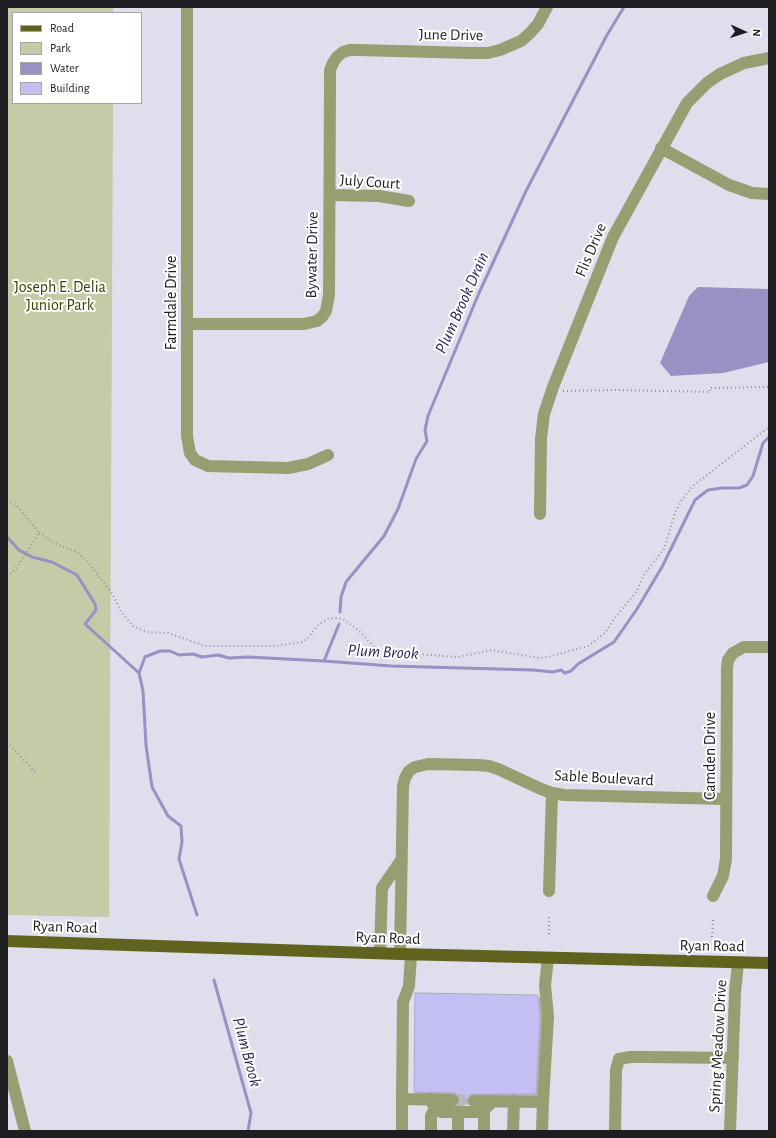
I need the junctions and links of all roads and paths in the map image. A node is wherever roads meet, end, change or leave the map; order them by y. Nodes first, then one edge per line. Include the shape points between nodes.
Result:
1 (187, 7) edge
2 (547, 7) edge
3 (337, 57) joint
4 (769, 58) edge
5 (661, 148) junction
6 (769, 194) edge
7 (330, 195) junction
8 (409, 201) dead end
9 (187, 324) junction
10 (553, 387) junction
11 (769, 387) edge
12 (769, 428) edge
13 (328, 455) dead end
14 (7, 500) edge
15 (540, 514) dead end
16 (39, 533) junction
17 (7, 576) edge
18 (769, 647) edge
19 (7, 742) edge
20 (36, 773) dead end
21 (552, 794) junction
22 (726, 799) junction
23 (401, 860) junction
24 (549, 891) dead end
25 (713, 896) dead end
26 (549, 916) dead end
27 (713, 920) dead end
28 (549, 934) dead end
29 (712, 937) dead end
30 (7, 941) edge
31 (380, 953) junction
32 (405, 954) junction
33 (548, 958) junction
34 (738, 963) junction
35 (769, 963) edge
36 (733, 1058) junction
37 (7, 1061) edge
38 (402, 1099) junction
39 (453, 1100) tunnel mouth
40 (474, 1101) tunnel mouth
41 (492, 1101) junction
42 (514, 1101) junction
43 (543, 1102) junction
44 (432, 1104) junction
45 (484, 1110) junction
46 (458, 1112) junction
47 (25, 1131) edge
48 (402, 1131) edge
49 (431, 1131) edge
50 (458, 1131) edge
51 (484, 1131) edge
52 (513, 1131) edge
53 (542, 1131) edge
54 (615, 1131) edge
55 (730, 1131) edge

1 - 9 street, Farmdale Drive
2 - 3 street, June Drive via 530,33 521,41 500,50 472,53 350,50
3 - 7 street, Bywater Drive via 330,70
4 - 5 street, Flis Drive via 731,68 708,83 687,103
5 - 6 street via 729,185 752,193
5 - 10 street, Flis Drive via 609,244
7 - 8 street, July Court via 379,196
7 - 9 street, Bywater Drive via 329,299 322,317 311,324
9 - 13 street, Farmdale Drive via 187,436 190,453 196,460 202,464 216,466 288,468 308,464
10 - 11 path via 564,391 710,392 710,388
10 - 15 street, Flis Drive via 542,426
12 - 16 path via 693,486 681,500 664,549 643,576 637,591 605,633 588,646 548,657 539,658 492,650 458,657 378,651 358,630 343,619 334,618 319,624 302,642 274,646 205,646 168,633 147,632 133,626 125,617 113,595 87,561 77,552 58,545
14 - 16 path via 25,514
16 - 17 path via 22,560
18 - 22 street, Camden Drive via 744,647 733,653 728,660
19 - 20 path
21 - 22 street, Sable Boulevard
21 - 23 street, Sable Boulevard via 489,766 428,764 414,767 407,775 403,786
21 - 24 street
22 - 25 street, Camden Drive via 725,867
23 - 31 street via 382,888
23 - 32 street, Sable Boulevard
26 - 28 path
27 - 29 path
30 - 31 main road, Ryan Road
31 - 32 main road, Ryan Road
32 - 33 main road, Ryan Road
32 - 38 street, Sable Boulevard via 409,986 403,1002
33 - 34 main road, Ryan Road
33 - 43 street via 545,985 548,1017
34 - 35 main road, Ryan Road
34 - 36 street, Spring Meadow Drive
36 - 54 street via 619,1059 616,1070
36 - 55 street, Spring Meadow Drive
37 - 47 street
38 - 44 street
38 - 48 street, Sable Boulevard
39 - 44 street
40 - 41 street
41 - 42 street
41 - 45 street
42 - 43 street
42 - 52 street
43 - 53 street
44 - 46 street via 442,1112
44 - 49 street
45 - 46 street
45 - 51 street
46 - 50 street

